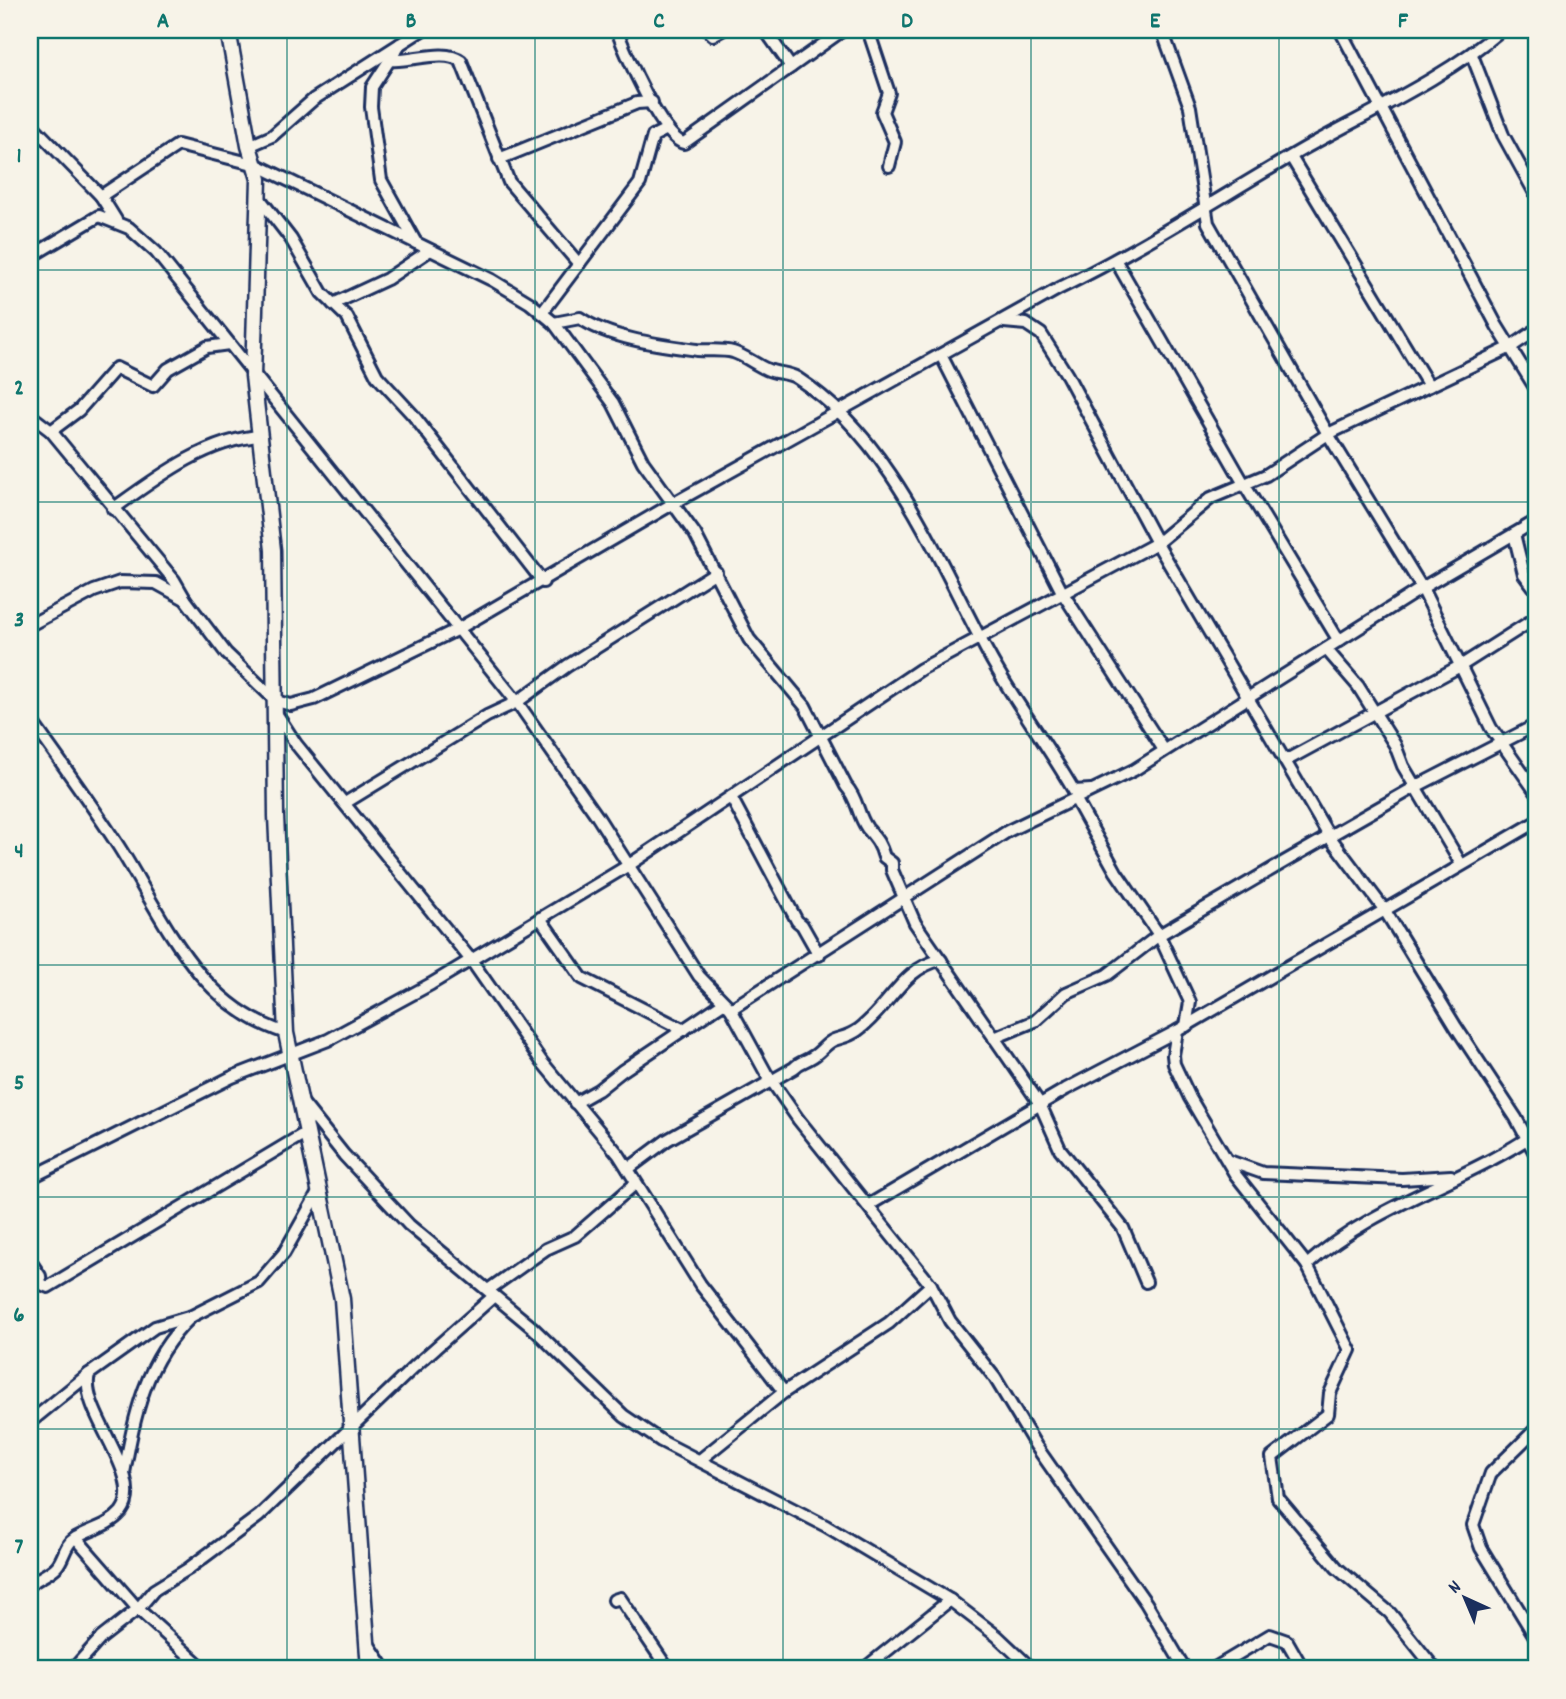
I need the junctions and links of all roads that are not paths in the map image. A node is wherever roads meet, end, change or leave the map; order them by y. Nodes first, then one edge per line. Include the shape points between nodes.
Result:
1 (228, 30) edge
2 (422, 30) edge
3 (617, 30) edge
4 (708, 30) edge
5 (722, 30) edge
6 (765, 30) edge
7 (843, 30) edge
8 (869, 30) edge
9 (1162, 30) edge
10 (1340, 30) edge
11 (1501, 30) edge
12 (825, 35) edge
13 (400, 44) junction
14 (1472, 55) junction
15 (391, 60) junction
16 (791, 67) junction
17 (652, 102) junction
18 (1380, 105) junction
19 (30, 123) edge
20 (667, 129) junction
21 (249, 146) junction
22 (1291, 157) junction
23 (499, 159) junction
24 (257, 165) junction
25 (890, 166) dead end
26 (1536, 195) edge
27 (101, 196) junction
28 (260, 199) junction
29 (1206, 207) junction
30 (117, 221) junction
31 (417, 243) junction
32 (430, 250) junction
33 (30, 257) edge
34 (1116, 261) junction
35 (579, 264) junction
36 (333, 304) junction
37 (542, 313) junction
38 (1004, 322) junction
39 (554, 323) junction
40 (1536, 330) edge
41 (229, 344) junction
42 (1511, 347) junction
43 (941, 355) junction
44 (253, 376) junction
45 (1429, 386) junction
46 (1536, 390) edge
47 (839, 412) junction
48 (30, 415) edge
49 (51, 431) junction
50 (1328, 434) junction
51 (261, 436) junction
52 (1244, 484) junction
53 (674, 503) junction
54 (113, 509) junction
55 (1536, 522) edge
56 (1514, 534) junction
57 (1157, 543) junction
58 (716, 572) junction
59 (543, 582) junction
60 (1422, 588) junction
61 (1536, 590) edge
62 (1062, 592) junction
63 (185, 599) junction
64 (1536, 618) edge
65 (30, 625) edge
66 (458, 629) junction
67 (979, 637) junction
68 (1339, 641) junction
69 (1326, 649) junction
70 (1462, 665) junction
71 (1247, 698) junction
72 (517, 702) junction
73 (276, 707) junction
74 (1373, 712) junction
75 (30, 719) edge
76 (1536, 725) edge
77 (822, 736) junction
78 (1503, 743) junction
79 (1164, 750) junction
80 (1285, 761) junction
81 (1536, 771) edge
82 (1524, 777) junction
83 (1417, 786) junction
84 (1098, 789) junction
85 (1536, 792) edge
86 (731, 797) junction
87 (1076, 800) junction
88 (345, 803) junction
89 (1536, 822) edge
90 (1329, 836) junction
91 (1461, 864) junction
92 (629, 865) junction
93 (905, 897) junction
94 (1384, 909) junction
95 (540, 918) junction
96 (1159, 934) junction
97 (819, 955) junction
98 (471, 960) junction
99 (942, 960) junction
100 (727, 1006) junction
101 (1182, 1029) junction
102 (684, 1030) junction
103 (286, 1033) junction
104 (994, 1038) junction
105 (290, 1055) junction
106 (771, 1080) junction
107 (300, 1099) junction
108 (575, 1102) junction
109 (1041, 1104) junction
110 (306, 1132) junction
111 (1531, 1136) edge
112 (1536, 1156) edge
113 (1226, 1159) junction
114 (628, 1169) junction
115 (1457, 1176) junction
116 (30, 1178) edge
117 (635, 1184) junction
118 (319, 1191) junction
119 (869, 1205) junction
120 (30, 1262) edge
121 (1307, 1265) junction
122 (1146, 1282) dead end
123 (931, 1285) junction
124 (491, 1293) junction
125 (192, 1316) junction
126 (89, 1374) junction
127 (784, 1392) junction
128 (30, 1422) edge
129 (1536, 1429) edge
130 (352, 1430) junction
131 (700, 1460) junction
132 (124, 1475) junction
133 (76, 1538) junction
134 (30, 1584) edge
135 (614, 1600) dead end
136 (950, 1600) junction
137 (138, 1609) junction
138 (1536, 1638) edge
139 (367, 1642) junction
140 (201, 1667) edge
141 (868, 1668) edge
142 (73, 1669) edge
143 (185, 1669) edge
144 (369, 1669) edge
145 (385, 1669) edge
146 (668, 1669) edge
147 (1032, 1669) edge
148 (1185, 1669) edge
149 (1213, 1669) edge
150 (1303, 1669) edge
151 (1435, 1669) edge

1 - 21 street
2 - 13 street
3 - 17 street
4 - 5 street via 713,34
6 - 16 street
7 - 12 street
8 - 25 street via 889,93 882,112 895,142
9 - 29 street via 1190,107
10 - 18 street
11 - 14 street
12 - 16 street
13 - 15 street
13 - 21 street via 314,99 272,136
14 - 18 street
14 - 26 street via 1503,135
15 - 23 street via 449,55 458,59
15 - 31 street via 372,92 379,173 394,208
16 - 20 street via 688,142 678,142
17 - 20 street
17 - 23 street via 637,103
18 - 22 street
18 - 42 street
19 - 27 street
20 - 35 street via 653,136 640,183
21 - 24 street
22 - 29 street
22 - 45 street
23 - 35 street via 509,182
24 - 27 street via 178,145
24 - 28 street
24 - 31 street
27 - 30 street
28 - 36 street
28 - 44 street
29 - 34 street
29 - 50 street via 1215,237
30 - 33 street via 99,216
30 - 41 street via 156,252
31 - 32 street
32 - 36 street via 387,279
32 - 37 street via 513,292
34 - 38 street
34 - 52 street
35 - 37 street
36 - 59 street via 347,317 377,376 414,415
37 - 39 street
38 - 43 street
38 - 57 street via 1026,324 1041,334 1110,448
39 - 47 street via 580,318 653,342 734,352 796,378
39 - 53 street via 613,403 643,462
40 - 42 street
41 - 44 street
41 - 49 street via 206,347 168,369 153,386 116,368 79,410
42 - 45 street
42 - 46 street
43 - 47 street
43 - 62 street
44 - 51 street
44 - 66 street
45 - 50 street
47 - 53 street
47 - 67 street via 879,456 959,592
48 - 49 street
49 - 54 street
50 - 52 street via 1290,461
50 - 60 street
51 - 54 street via 221,443
51 - 73 street via 273,550
52 - 57 street via 1211,498
52 - 68 street
53 - 58 street
53 - 59 street
54 - 63 street
55 - 56 street
56 - 60 street
56 - 61 street via 1524,574
57 - 62 street
57 - 71 street
58 - 72 street
58 - 77 street via 749,639 805,706
59 - 66 street
60 - 68 street
60 - 70 street
62 - 67 street
62 - 79 street
63 - 65 street via 156,583 120,582 94,590
63 - 73 street
64 - 70 street
66 - 72 street
66 - 73 street via 314,699
67 - 77 street via 921,669
67 - 84 street via 1074,791
68 - 69 street
69 - 71 street
69 - 74 street via 1358,686
70 - 74 street
70 - 78 street via 1491,728
71 - 79 street
71 - 80 street
72 - 88 street
72 - 92 street
73 - 88 street via 296,744
73 - 103 street
74 - 80 street
74 - 83 street
75 - 103 street via 105,824 171,936 200,972 234,1010
76 - 78 street
77 - 86 street
77 - 93 street via 867,827 892,863
78 - 82 street
78 - 83 street
79 - 84 street
80 - 90 street
81 - 82 street
82 - 85 street
83 - 90 street
83 - 91 street
84 - 87 street
86 - 92 street
86 - 97 street
87 - 93 street via 1008,831
87 - 96 street via 1103,852
88 - 98 street
89 - 91 street
90 - 94 street
90 - 96 street
91 - 94 street
92 - 95 street
92 - 100 street via 699,976
93 - 97 street
93 - 99 street via 915,923
94 - 101 street
94 - 111 street via 1456,1027
95 - 98 street
95 - 102 street via 582,978
96 - 101 street via 1190,1002
96 - 104 street via 1107,975 1066,993 1035,1021
97 - 100 street
98 - 105 street via 328,1040
98 - 108 street
99 - 104 street
99 - 106 street via 907,978 858,1030
100 - 102 street
100 - 106 street
101 - 109 street
101 - 113 street via 1172,1055 1176,1071
102 - 108 street
103 - 105 street
104 - 109 street
105 - 107 street
105 - 116 street via 232,1077
106 - 114 street via 655,1147
106 - 119 street
107 - 110 street
107 - 124 street via 409,1225
108 - 114 street
109 - 119 street
109 - 122 street via 1060,1149 1123,1228
110 - 118 street
110 - 120 street via 48,1287 41,1284
111 - 112 street
111 - 115 street
113 - 115 street via 1255,1173 1402,1179
113 - 121 street
114 - 117 street
115 - 121 street via 1355,1228
117 - 124 street via 575,1236 546,1250
117 - 127 street via 700,1284
118 - 125 street via 284,1253 259,1282
118 - 130 street via 342,1299
119 - 123 street
121 - 151 street via 1350,1353 1329,1393 1328,1415 1272,1457 1276,1494 1337,1568 1390,1613
123 - 127 street via 889,1323
123 - 148 street via 950,1321 995,1378
124 - 130 street
124 - 131 street via 624,1416
125 - 126 street via 155,1327
125 - 132 street via 169,1339 149,1376 133,1425
126 - 128 street
126 - 132 street via 90,1396
127 - 131 street
129 - 138 street via 1491,1473 1473,1525 1481,1548
130 - 137 street via 259,1516 154,1590
130 - 139 street
131 - 136 street via 826,1526
132 - 133 street via 126,1496 120,1512 105,1525
133 - 134 street via 57,1566
133 - 137 street
135 - 146 street via 620,1598
136 - 141 street
136 - 147 street
137 - 140 street
137 - 142 street
139 - 144 street
139 - 145 street
140 - 143 street
149 - 150 street via 1275,1636 1293,1647

